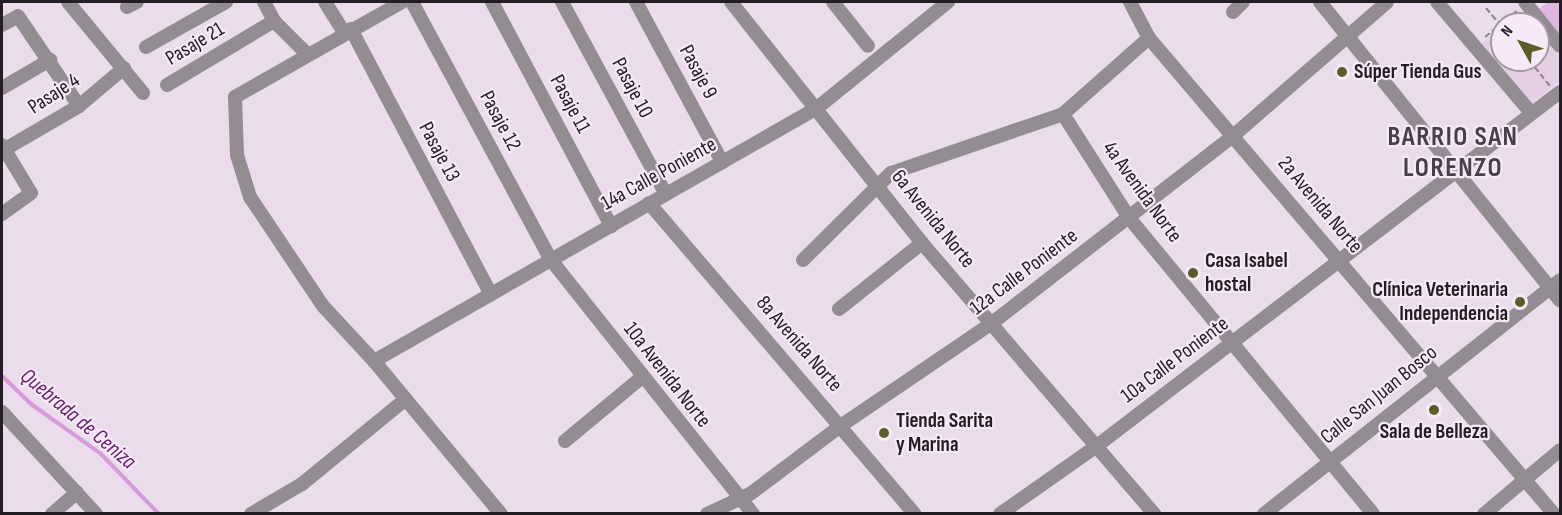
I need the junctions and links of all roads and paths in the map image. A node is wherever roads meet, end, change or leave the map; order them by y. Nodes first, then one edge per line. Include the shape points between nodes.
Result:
1 (68, 2) edge
2 (226, 2) edge
3 (264, 2) edge
4 (325, 2) edge
5 (412, 2) edge
6 (492, 2) edge
7 (562, 2) edge
8 (636, 2) edge
9 (731, 2) edge
10 (833, 2) edge
11 (948, 2) edge
12 (1130, 2) edge
13 (1320, 2) edge
14 (1387, 2) edge
15 (1437, 2) edge
16 (393, 4) edge
17 (1522, 5) edge
18 (1486, 8) dead end
19 (1490, 13) edge
20 (274, 21) junction
21 (2, 25) edge
22 (347, 31) junction
23 (1490, 34) edge
24 (1349, 37) junction
25 (1149, 38) junction
26 (1480, 41) dead end
27 (868, 45) dead end
28 (1560, 46) edge
29 (146, 47) dead end
30 (306, 54) junction
31 (50, 60) junction
32 (124, 68) junction
33 (1539, 72) edge
34 (167, 85) dead end
35 (2, 88) edge
36 (142, 93) dead end
37 (1558, 94) edge
38 (79, 106) junction
39 (817, 108) junction
40 (1531, 113) junction
41 (1063, 114) junction
42 (1233, 136) junction
43 (2, 148) edge
44 (722, 162) junction
45 (1458, 170) junction
46 (878, 183) junction
47 (666, 194) junction
48 (649, 203) junction
49 (2, 214) edge
50 (1130, 219) junction
51 (611, 225) junction
52 (922, 243) junction
53 (1338, 258) junction
54 (551, 260) junction
55 (803, 260) dead end
56 (1555, 284) edge
57 (490, 294) junction
58 (1560, 302) edge
59 (839, 309) dead end
60 (992, 323) junction
61 (1233, 343) junction
62 (374, 361) junction
63 (642, 377) junction
64 (1435, 377) junction
65 (406, 399) junction
66 (2, 412) edge
67 (842, 425) junction
68 (565, 441) dead end
69 (1098, 445) junction
70 (1560, 450) edge
71 (1331, 461) junction
72 (1525, 480) junction
73 (77, 492) junction
74 (741, 498) junction
75 (52, 513) edge
76 (96, 513) edge
77 (251, 513) edge
78 (501, 513) edge
79 (707, 513) edge
80 (753, 513) edge
81 (915, 513) edge
82 (1000, 513) edge
83 (1154, 513) edge
84 (1264, 513) edge
85 (1374, 513) edge
86 (1484, 513) edge
87 (1554, 513) edge

1 - 32 street
2 - 29 street
3 - 20 street
4 - 22 street
5 - 54 street, Pasaje 12
6 - 51 street, Pasaje 11
7 - 47 street, Pasaje 10
8 - 44 street, Pasaje 9
9 - 39 street, 6a Avenida Norte
10 - 27 street
11 - 39 street, 14a Calle Poniente
12 - 25 street, 2a Avenida Norte
13 - 24 street
14 - 24 street, 12a Calle Poniente
15 - 40 street
16 - 22 street
17 - 28 street
18 - 19 path
20 - 30 street
20 - 34 street, Pasaje 21
21 - 31 street via 18,16
22 - 30 street
22 - 57 street, Pasaje 13
23 - 26 path
24 - 42 street, 12a Calle Poniente
24 - 45 street
25 - 41 street
25 - 42 street, 2a Avenida Norte
30 - 62 street via 235,97 237,155 250,197 323,306
31 - 35 street
31 - 38 street
32 - 36 street
32 - 38 street, Pasaje 4
33 - 37 path
37 - 40 street, 10a Calle Poniente
38 - 43 street, Pasaje 4
39 - 44 street, 14a Calle Poniente
39 - 46 street, 6a Avenida Norte
40 - 45 street, 10a Calle Poniente
41 - 46 street via 901,168
41 - 50 street, 4a Avenida Norte
42 - 50 street, 12a Calle Poniente
42 - 53 street, 2a Avenida Norte
43 - 49 street via 31,193
44 - 47 street, 14a Calle Poniente
45 - 53 street, 10a Calle Poniente
45 - 56 street
46 - 52 street, 6a Avenida Norte
46 - 55 street
47 - 48 street, 14a Calle Poniente
48 - 51 street, 14a Calle Poniente
48 - 67 street, 8a Avenida Norte
50 - 60 street, 12a Calle Poniente
50 - 61 street, 4a Avenida Norte
51 - 54 street, 14a Calle Poniente
52 - 59 street
52 - 60 street, 6a Avenida Norte
53 - 61 street, 10a Calle Poniente
53 - 64 street, 2a Avenida Norte
54 - 57 street, 14a Calle Poniente
54 - 63 street, 10a Avenida Norte
56 - 58 street
56 - 64 street, Calle San Juan Bosco
57 - 62 street, 14a Calle Poniente
60 - 67 street, 12a Calle Poniente
60 - 69 street, 6a Avenida Norte
61 - 69 street, 10a Calle Poniente
61 - 71 street, 4a Avenida Norte
62 - 65 street
63 - 68 street
63 - 74 street, 10a Avenida Norte
64 - 71 street, Calle San Juan Bosco
64 - 72 street, 2a Avenida Norte
65 - 77 street via 302,484
65 - 78 street
66 - 73 street
67 - 74 street, 12a Calle Poniente
67 - 81 street, 8a Avenida Norte
69 - 82 street, 10a Calle Poniente
69 - 83 street, 6a Avenida Norte
70 - 72 street
71 - 84 street, Calle San Juan Bosco
71 - 85 street, 4a Avenida Norte
72 - 86 street
72 - 87 street, 2a Avenida Norte
73 - 75 street
73 - 76 street
74 - 79 street, 12a Calle Poniente
74 - 80 street, 10a Avenida Norte

